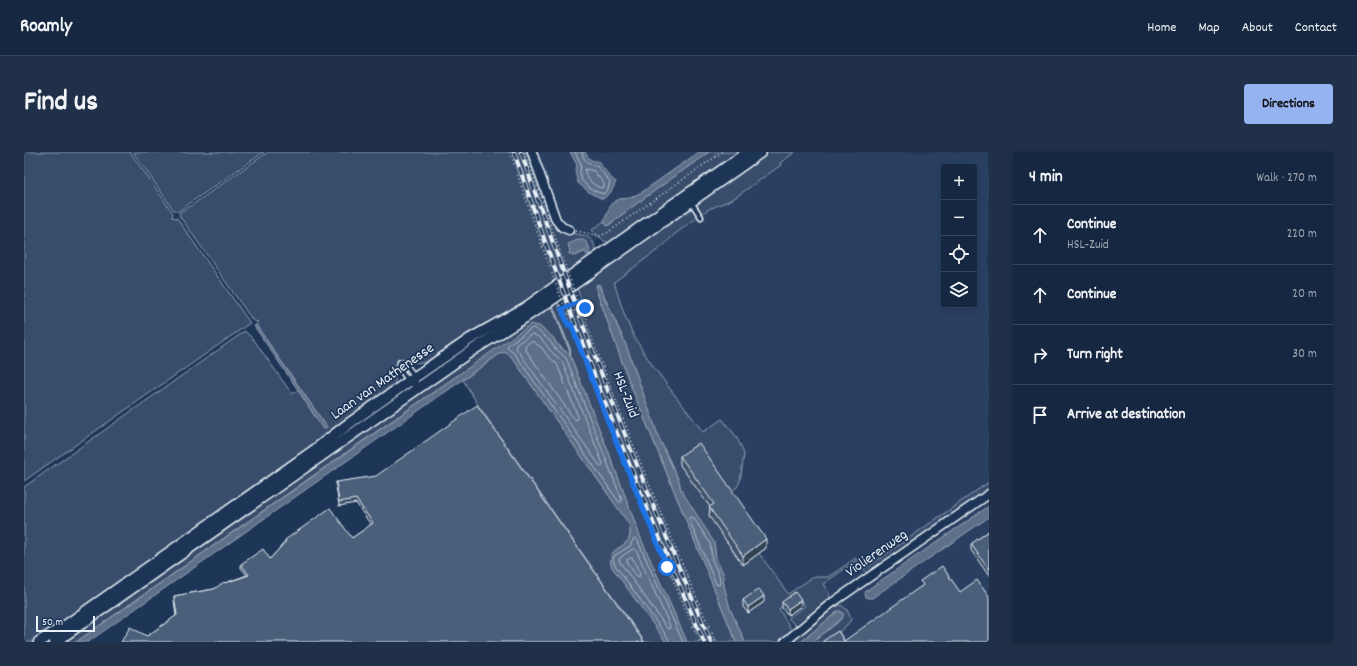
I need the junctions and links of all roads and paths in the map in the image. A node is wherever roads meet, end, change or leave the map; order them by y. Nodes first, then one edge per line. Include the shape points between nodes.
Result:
1 (510, 152) edge
2 (525, 152) edge
3 (532, 152) edge
4 (722, 152) edge
5 (748, 152) edge
6 (761, 152) edge
7 (688, 198) junction
8 (701, 217) dead end
9 (569, 230) joint
10 (585, 319) junction
11 (571, 324) junction
12 (412, 379) junction
13 (418, 388) junction
14 (989, 494) edge
15 (39, 642) edge
16 (55, 642) edge
17 (700, 642) edge
18 (716, 642) edge
19 (785, 642) edge

1 - 11 path, HSL-Zuid, bridge
2 - 10 path, HSL-Zuid, bridge
3 - 9 street via 556,220
4 - 9 path via 607,233 600,236
5 - 7 street, Laan van Mathenesse
6 - 7 street, Laan van Mathenesse
7 - 8 lane
7 - 12 street, Laan van Mathenesse via 525,308 470,339
7 - 13 street, Laan van Mathenesse via 535,310
10 - 11 path via 588,318 582,301 562,309 568,325
10 - 18 path, HSL-Zuid, bridge via 648,483
11 - 17 path, HSL-Zuid, bridge via 633,484
12 - 13 lane
12 - 13 lane
12 - 15 street, Laan van Mathenesse via 310,454
13 - 16 street, Laan van Mathenesse
14 - 19 street, Violierenweg via 829,606

